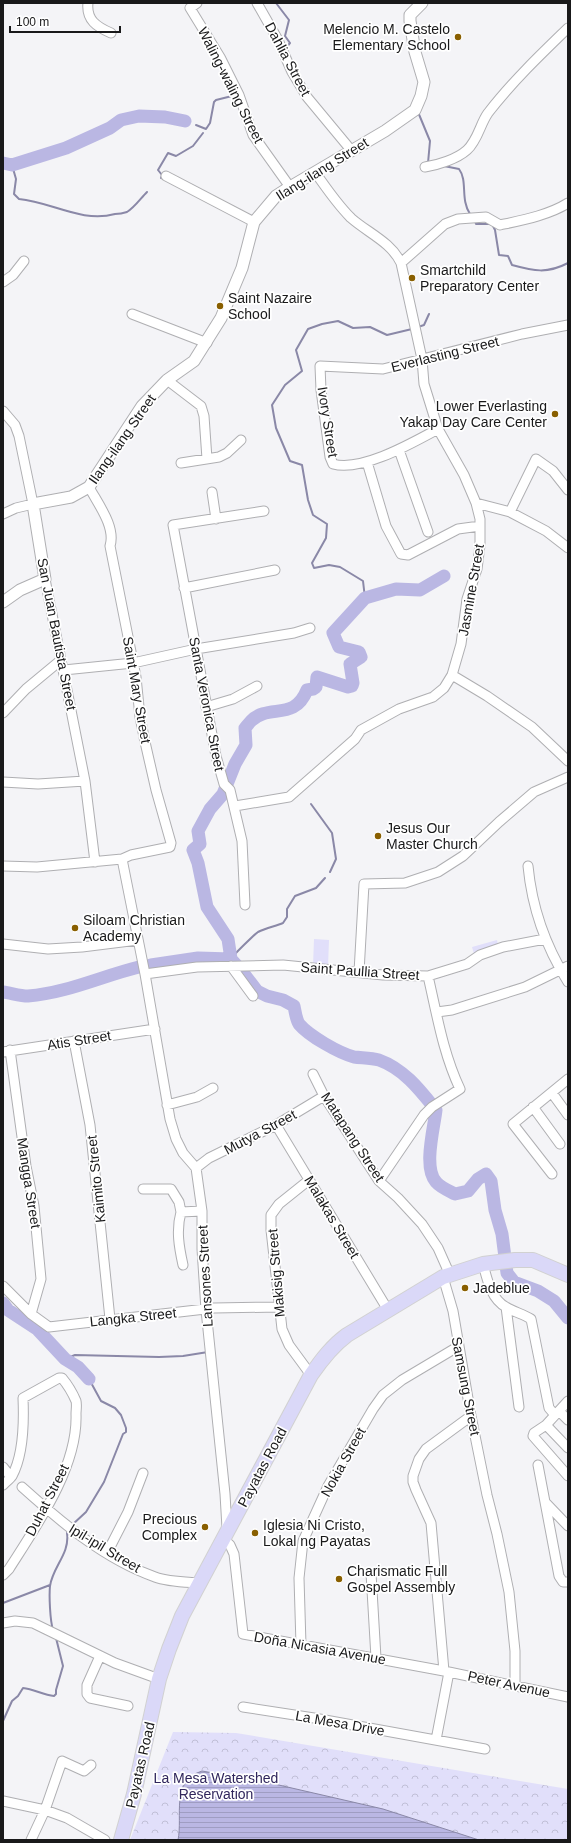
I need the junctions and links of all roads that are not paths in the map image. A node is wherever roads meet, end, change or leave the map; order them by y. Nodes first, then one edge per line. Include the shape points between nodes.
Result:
1 (88, 3) edge
2 (197, 3) edge
3 (257, 3) edge
4 (422, 3) edge
5 (568, 28) edge
6 (111, 33) dead end
7 (351, 150) junction
8 (428, 167) dead end
9 (314, 172) junction
10 (166, 176) dead end
11 (290, 187) junction
12 (568, 203) edge
13 (254, 222) junction
14 (24, 260) dead end
15 (401, 263) junction
16 (3, 282) edge
17 (132, 314) dead end
18 (568, 325) edge
19 (206, 343) junction
20 (422, 359) junction
21 (320, 366) joint
22 (167, 380) junction
23 (3, 411) edge
24 (438, 429) junction
25 (241, 440) dead end
26 (400, 450) junction
27 (207, 459) junction
28 (367, 462) junction
29 (180, 464) dead end
30 (90, 487) junction
31 (568, 490) edge
32 (212, 492) dead end
33 (476, 503) junction
34 (33, 504) junction
35 (264, 511) dead end
36 (510, 512) junction
37 (3, 514) edge
38 (216, 519) junction
39 (480, 526) junction
40 (428, 532) dead end
41 (568, 548) edge
42 (275, 570) dead end
43 (45, 579) junction
44 (184, 588) junction
45 (3, 602) edge
46 (310, 628) dead end
47 (196, 649) junction
48 (61, 660) junction
49 (133, 664) junction
50 (64, 670) junction
51 (452, 675) junction
52 (257, 686) dead end
53 (206, 707) junction
54 (3, 713) edge
55 (568, 761) edge
56 (568, 777) edge
57 (85, 781) junction
58 (3, 782) edge
59 (235, 806) junction
60 (122, 860) junction
61 (95, 862) junction
62 (3, 866) edge
63 (528, 866) dead end
64 (245, 905) dead end
65 (545, 939) junction
66 (138, 940) junction
67 (3, 944) edge
68 (236, 966) junction
69 (564, 967) edge
70 (359, 972) junction
71 (145, 974) junction
72 (428, 976) junction
73 (568, 982) edge
74 (253, 996) dead end
75 (437, 1012) junction
76 (155, 1029) junction
77 (74, 1041) junction
78 (6, 1051) edge
79 (314, 1074) dead end
80 (568, 1079) edge
81 (214, 1088) dead end
82 (552, 1093) junction
83 (324, 1096) junction
84 (168, 1105) junction
85 (532, 1107) junction
86 (568, 1115) edge
87 (276, 1125) junction
88 (560, 1144) dead end
89 (196, 1168) junction
90 (552, 1174) dead end
91 (309, 1180) junction
92 (379, 1180) junction
93 (142, 1189) dead end
94 (202, 1211) junction
95 (181, 1212) junction
96 (489, 1263) junction
97 (183, 1265) dead end
98 (568, 1275) edge
99 (447, 1276) junction
100 (3, 1286) edge
101 (278, 1307) junction
102 (506, 1307) junction
103 (206, 1310) junction
104 (388, 1310) junction
105 (31, 1314) junction
106 (110, 1319) junction
107 (459, 1346) junction
108 (311, 1375) junction
109 (568, 1401) edge
110 (519, 1407) dead end
111 (557, 1413) junction
112 (471, 1416) junction
113 (568, 1420) edge
114 (546, 1425) junction
115 (568, 1448) edge
116 (538, 1465) dead end
117 (3, 1467) edge
118 (143, 1473) dead end
119 (568, 1476) edge
120 (11, 1477) junction
121 (3, 1485) edge
122 (22, 1487) dead end
123 (545, 1502) junction
124 (46, 1510) junction
125 (568, 1526) edge
126 (225, 1535) junction
127 (107, 1552) junction
128 (371, 1573) dead end
129 (3, 1575) edge
130 (568, 1582) edge
131 (200, 1583) junction
132 (3, 1623) edge
133 (301, 1645) junction
134 (100, 1656) junction
135 (376, 1658) junction
136 (447, 1671) junction
137 (159, 1679) junction
138 (515, 1686) junction
139 (568, 1697) edge
140 (128, 1706) dead end
141 (244, 1708) dead end
142 (436, 1740) junction
143 (485, 1749) dead end
144 (91, 1765) dead end
145 (3, 1801) edge
146 (45, 1810) junction
147 (31, 1840) edge
148 (105, 1840) edge
149 (121, 1840) edge

1 - 6 street via 88,15 93,22
2 - 11 street, Waling-waling Street via 190,8 220,57 239,95 254,135
3 - 7 street, Dahlia Street via 307,97
4 - 7 street, Ilang-ilang Street via 410,15 414,52 424,82 415,110 391,128
5 - 8 street via 498,100 485,116 476,139 468,149 456,157
7 - 9 street, Ilang-ilang Street
9 - 11 street, Ilang-ilang Street
9 - 15 street, Jasmine Street via 332,198 351,218 389,246
10 - 13 street
11 - 13 street, Ilang-ilang Street via 276,196
12 - 15 street via 533,217 500,225 486,217 458,219 445,224
13 - 19 street, Ilang-ilang Street via 242,268 221,318
14 - 16 street via 13,275
15 - 20 street, Jasmine Street
17 - 19 street
18 - 20 street, Everlasting Street
19 - 22 street, Ilang-ilang Street via 194,361
20 - 21 street, Everlasting Street via 383,369
20 - 24 street, Jasmine Street via 424,384
21 - 28 street, Ivory Street via 321,390 333,464
22 - 27 street via 201,406
22 - 30 street, Ilang-ilang Street via 142,406
23 - 34 street, San Juan Bautista Street via 15,425 20,436
24 - 26 street, Ivory Street
24 - 33 street, Jasmine Street via 464,475
25 - 27 street via 227,453
26 - 28 street, Ivory Street
26 - 40 street
27 - 29 street
28 - 39 street via 386,526 401,554 408,555 458,529
30 - 34 street, Ilang-ilang Street via 71,497
30 - 49 street, Saint Mary Street via 112,537 110,546
31 - 36 street via 553,471 536,459
32 - 38 street
33 - 36 street
33 - 39 street, Jasmine Street
34 - 37 street
34 - 43 street, San Juan Bautista Street
35 - 38 street
36 - 41 street via 546,531
38 - 44 street, Santa Veronica Street via 173,525
39 - 51 street, Jasmine Street via 477,569 467,599 461,644
42 - 44 street
43 - 45 street via 20,590
43 - 48 street, San Juan Bautista Street
44 - 47 street, Santa Veronica Street
46 - 47 street via 294,633
47 - 49 street
47 - 53 street, Santa Veronica Street
48 - 50 street, San Juan Bautista Street
48 - 54 street via 26,689
49 - 50 street
49 - 60 street, Saint Mary Street via 145,742 171,844 170,847 131,855
50 - 57 street, San Juan Bautista Street
51 - 55 street via 488,696 532,727
51 - 59 street, Jasmine Street via 443,690 361,730 355,739 289,797
52 - 53 street via 229,700
53 - 59 street, Santa Veronica Street via 227,787
56 - 70 street via 534,792 463,856 438,872 405,883 364,884
57 - 58 street via 38,784
57 - 61 street, San Juan Bautista Street
59 - 64 street, Santa Veronica Street via 242,841
60 - 61 street
60 - 66 street
61 - 62 street via 37,867
63 - 65 street via 530,887
65 - 69 street
65 - 72 street, Saint Paullia Street via 503,947 480,955 468,964
66 - 67 street via 48,949
66 - 71 street
68 - 70 street, Saint Paullia Street via 283,965
68 - 71 street, Saint Paullia Street via 197,967
68 - 74 street
69 - 73 street
69 - 75 street via 525,987 452,1010
70 - 72 street, Saint Paullia Street
71 - 76 street
72 - 75 street
75 - 92 street via 443,1046 460,1089 424,1115
76 - 77 street, Atis Street
76 - 84 street
77 - 78 street, Atis Street
77 - 106 street, Kaimito Street via 90,1125
78 - 105 street, Mangga Street via 34,1206 42,1279
79 - 83 street, Matapang Street
80 - 82 street
81 - 84 street via 197,1097
82 - 85 street
82 - 86 street
83 - 87 street, Mutya Street
83 - 92 street, Matapang Street
84 - 89 street via 176,1139 183,1153
85 - 88 street
85 - 90 street via 513,1124
87 - 89 street, Mutya Street via 209,1158
87 - 91 street, Malakas Street
89 - 94 street, Lansones Street
91 - 101 street, Makisig Street via 279,1204 271,1215
91 - 104 street, Malakas Street
92 - 99 street, Matapang Street via 422,1224 438,1248
93 - 95 street via 171,1189 179,1202
94 - 95 street
94 - 103 street, Lansones Street
95 - 97 street via 178,1223
96 - 98 main road, Payatas Road via 533,1260
96 - 99 main road, Payatas Road
96 - 102 street via 489,1284 497,1301
99 - 104 main road, Payatas Road
99 - 107 street, Samsung Street
100 - 105 street, Langka Street
101 - 103 street, Langka Street
101 - 108 street, Makisig Street via 282,1329 289,1345
102 - 110 street
102 - 111 street via 532,1319 549,1408
103 - 106 street, Langka Street
103 - 126 street, Lansones Street via 225,1494
104 - 108 main road, Payatas Road via 333,1346
105 - 106 street, Langka Street via 49,1327
107 - 112 street, Samsung Street
107 - 133 street, Nokia Street via 402,1380 383,1395 328,1486 303,1542 299,1578
108 - 126 main road, Payatas Road
109 - 111 street
111 - 113 street
111 - 114 street
112 - 136 street via 426,1449 413,1476 416,1490 431,1523
112 - 138 street, Samsung Street via 487,1495 498,1534 512,1615
114 - 115 street
114 - 119 street via 534,1433 534,1439
116 - 123 street
117 - 120 street
118 - 127 street via 128,1512
120 - 121 street
120 - 124 street, Duhat Street via 21,1445 24,1398 59,1378 64,1380 76,1402 77,1424 64,1472
122 - 124 street, Ipil-ipil Street
123 - 125 street
123 - 130 street via 559,1578 563,1582
124 - 127 street, Ipil-ipil Street via 86,1540
124 - 129 street, Duhat Street
126 - 131 main road, Payatas Road
126 - 133 street, Doña Nicasia Avenue via 234,1554 241,1634
127 - 131 street, Ipil-ipil Street via 131,1567 156,1578
128 - 135 street
131 - 137 main road, Payatas Road via 182,1616
132 - 134 street via 33,1623
133 - 135 street, Doña Nicasia Avenue
134 - 137 street
134 - 140 street via 87,1685 87,1694 90,1698
135 - 136 street, Doña Nicasia Avenue
136 - 138 street, Peter Avenue
136 - 142 street
137 - 149 main road, Payatas Road via 134,1794
138 - 139 street, Peter Avenue
141 - 142 street, La Mesa Drive
142 - 143 street, La Mesa Drive
144 - 146 street via 84,1771 62,1761
145 - 146 street
146 - 147 street
146 - 148 street via 67,1818

